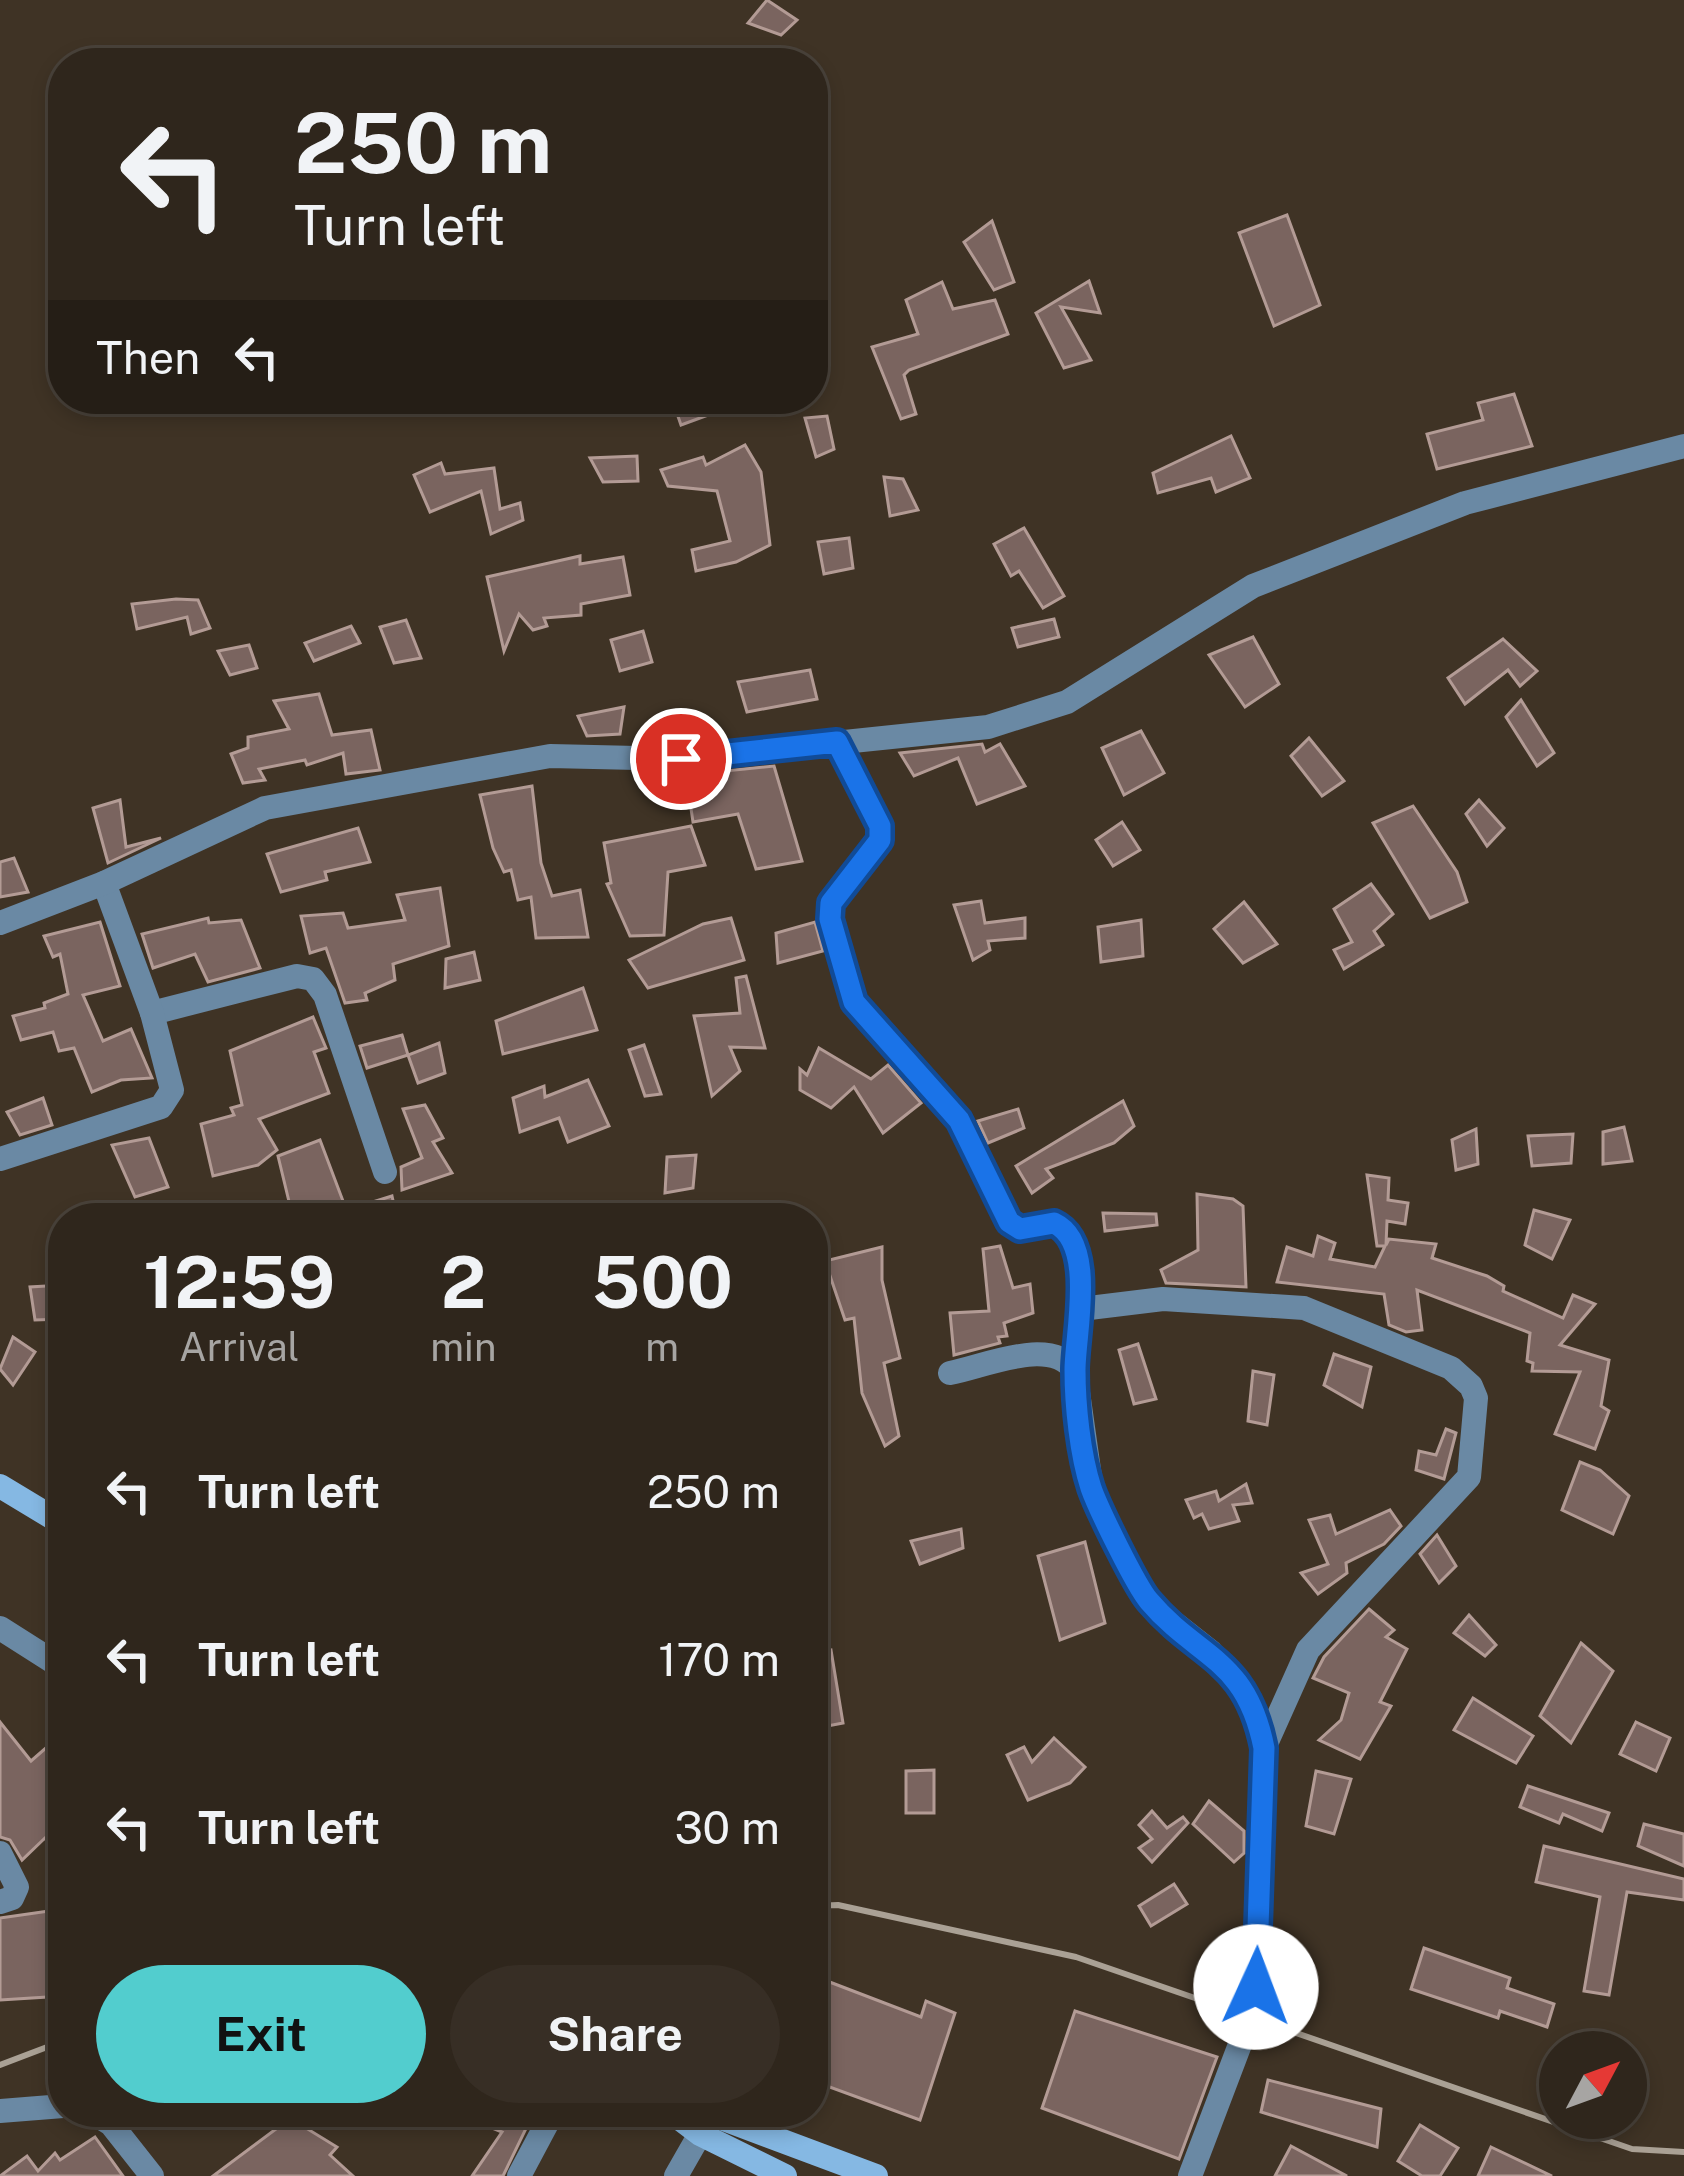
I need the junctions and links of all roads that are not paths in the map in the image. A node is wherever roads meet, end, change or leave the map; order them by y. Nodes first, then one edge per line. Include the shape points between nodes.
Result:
1 (1684, 446) edge
2 (837, 742) junction
3 (104, 883) junction
4 (0, 923) edge
5 (152, 1013) junction
6 (0, 1159) edge
7 (385, 1172) dead end
8 (1081, 1309) junction
9 (1075, 1371) junction
10 (950, 1373) dead end
11 (0, 1486) edge
12 (48, 1515) edge
13 (0, 1628) edge
14 (48, 1658) edge
15 (1264, 1748) junction
16 (0, 1852) edge
17 (0, 1902) edge
18 (48, 2107) edge
19 (0, 2110) edge
20 (113, 2127) edge
21 (545, 2127) edge
22 (700, 2127) edge
23 (708, 2127) edge
24 (714, 2127) edge
25 (844, 2170) edge
26 (774, 2173) edge
27 (152, 2176) edge
28 (519, 2176) edge
29 (676, 2176) edge
30 (876, 2176) edge
31 (1190, 2176) edge

1 - 2 street via 1465,503 1253,586 1029,717
2 - 3 street via 681,759 550,756 419,778 265,808
2 - 8 street via 882,833 831,903 854,1002 959,1120 1009,1222 1063,1227 1072,1240
3 - 4 street
3 - 5 street
5 - 6 street via 172,1090 161,1107
5 - 7 street via 296,976 314,979 326,994
8 - 9 street
8 - 15 street via 1163,1299 1304,1308 1450,1368 1471,1385 1469,1477 1307,1650
9 - 10 street via 1057,1353 1045,1353
9 - 15 street via 1092,1491 1131,1574 1150,1604 1211,1652 1243,1690
11 - 12 main road
13 - 14 street
15 - 31 street via 1256,1987
16 - 17 street via 17,1887
18 - 19 street
20 - 27 street
21 - 28 street
22 - 29 street
23 - 26 main road
24 - 25 main road
25 - 30 main road

